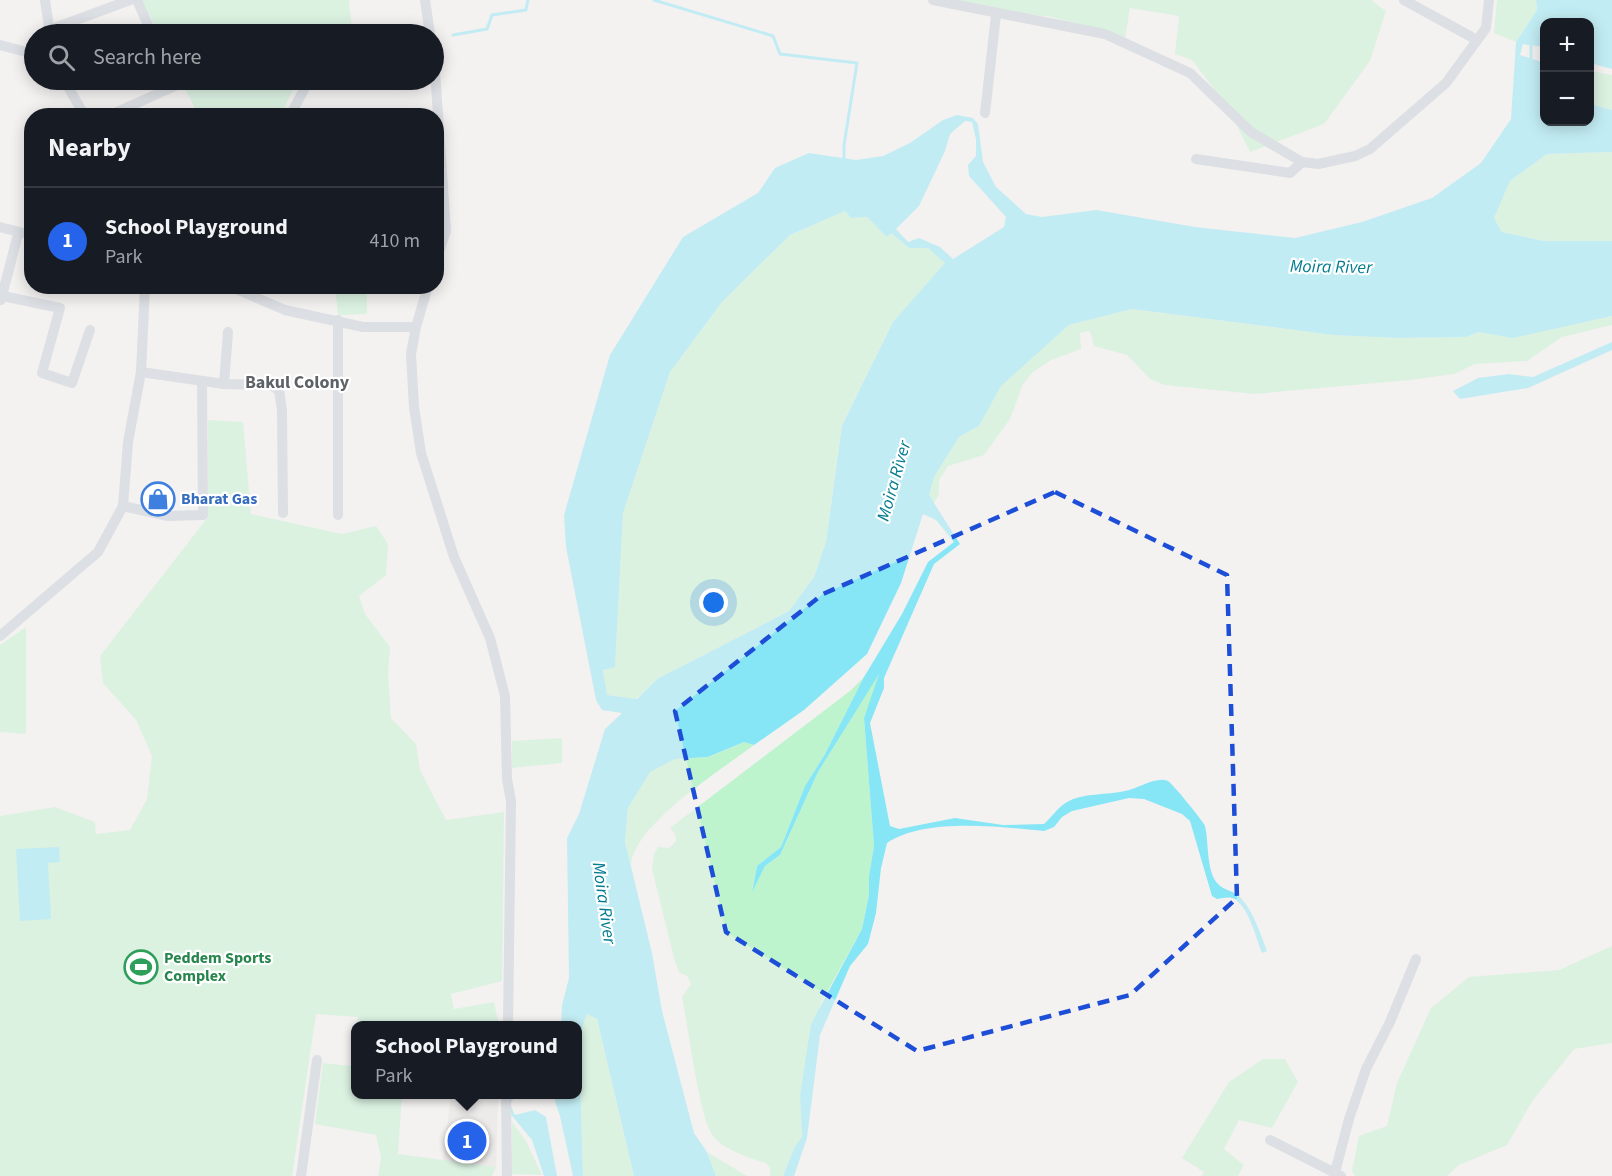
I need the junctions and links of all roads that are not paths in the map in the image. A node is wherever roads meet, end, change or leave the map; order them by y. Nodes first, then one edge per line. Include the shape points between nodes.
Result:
1 (45, 0) edge
2 (130, 0) edge
3 (137, 0) edge
4 (425, 0) edge
5 (933, 0) edge
6 (1404, 0) edge
7 (1489, 0) edge
8 (996, 15) junction
9 (49, 24) edge
10 (70, 24) edge
11 (148, 24) edge
12 (429, 24) edge
13 (1477, 40) junction
14 (0, 45) edge
15 (24, 51) edge
16 (72, 90) edge
17 (166, 90) edge
18 (304, 90) edge
19 (436, 90) edge
20 (81, 108) edge
21 (126, 108) edge
22 (294, 108) edge
23 (438, 108) edge
24 (986, 113) dead end
25 (1196, 159) dead end
26 (1302, 162) junction
27 (444, 202) edge
28 (0, 227) edge
29 (18, 234) junction
30 (24, 234) edge
31 (444, 237) edge
32 (145, 294) edge
33 (248, 294) edge
34 (426, 294) edge
35 (1, 299) edge
36 (338, 320) junction
37 (416, 327) junction
38 (90, 330) dead end
39 (228, 332) dead end
40 (141, 372) junction
41 (202, 381) junction
42 (224, 384) junction
43 (123, 506) junction
44 (283, 513) dead end
45 (338, 515) dead end
46 (0, 636) edge
47 (1416, 959) dead end
48 (508, 1021) edge
49 (317, 1060) dead end
50 (506, 1099) edge
51 (1270, 1140) dead end
52 (1337, 1175) edge
53 (301, 1176) edge
54 (507, 1176) edge

1 - 9 street
2 - 10 street
3 - 11 street
4 - 12 street
5 - 8 street
6 - 13 street
7 - 13 street via 1486,28
8 - 24 street
8 - 26 street via 1045,20 1105,34 1155,56 1190,73 1251,132
13 - 26 street via 1446,83 1370,149 1318,164
14 - 15 street
16 - 20 street
17 - 21 street
18 - 22 street
19 - 23 street
25 - 26 street via 1290,173
27 - 31 street
28 - 29 street
29 - 30 street
29 - 35 street
32 - 40 street
33 - 36 street via 285,309
34 - 37 street
35 - 38 street via 60,308 42,373 72,383
36 - 37 street via 363,327
36 - 45 street
37 - 48 street via 412,364 421,453 454,557 490,638 505,696 511,801
39 - 42 street
40 - 41 street
40 - 43 street via 128,442
41 - 42 street
41 - 43 street via 203,515 168,516
42 - 44 street via 270,386 279,390
43 - 46 street via 98,552
47 - 52 street via 1366,1069 1348,1119
49 - 53 street
50 - 54 street
51 - 52 street

